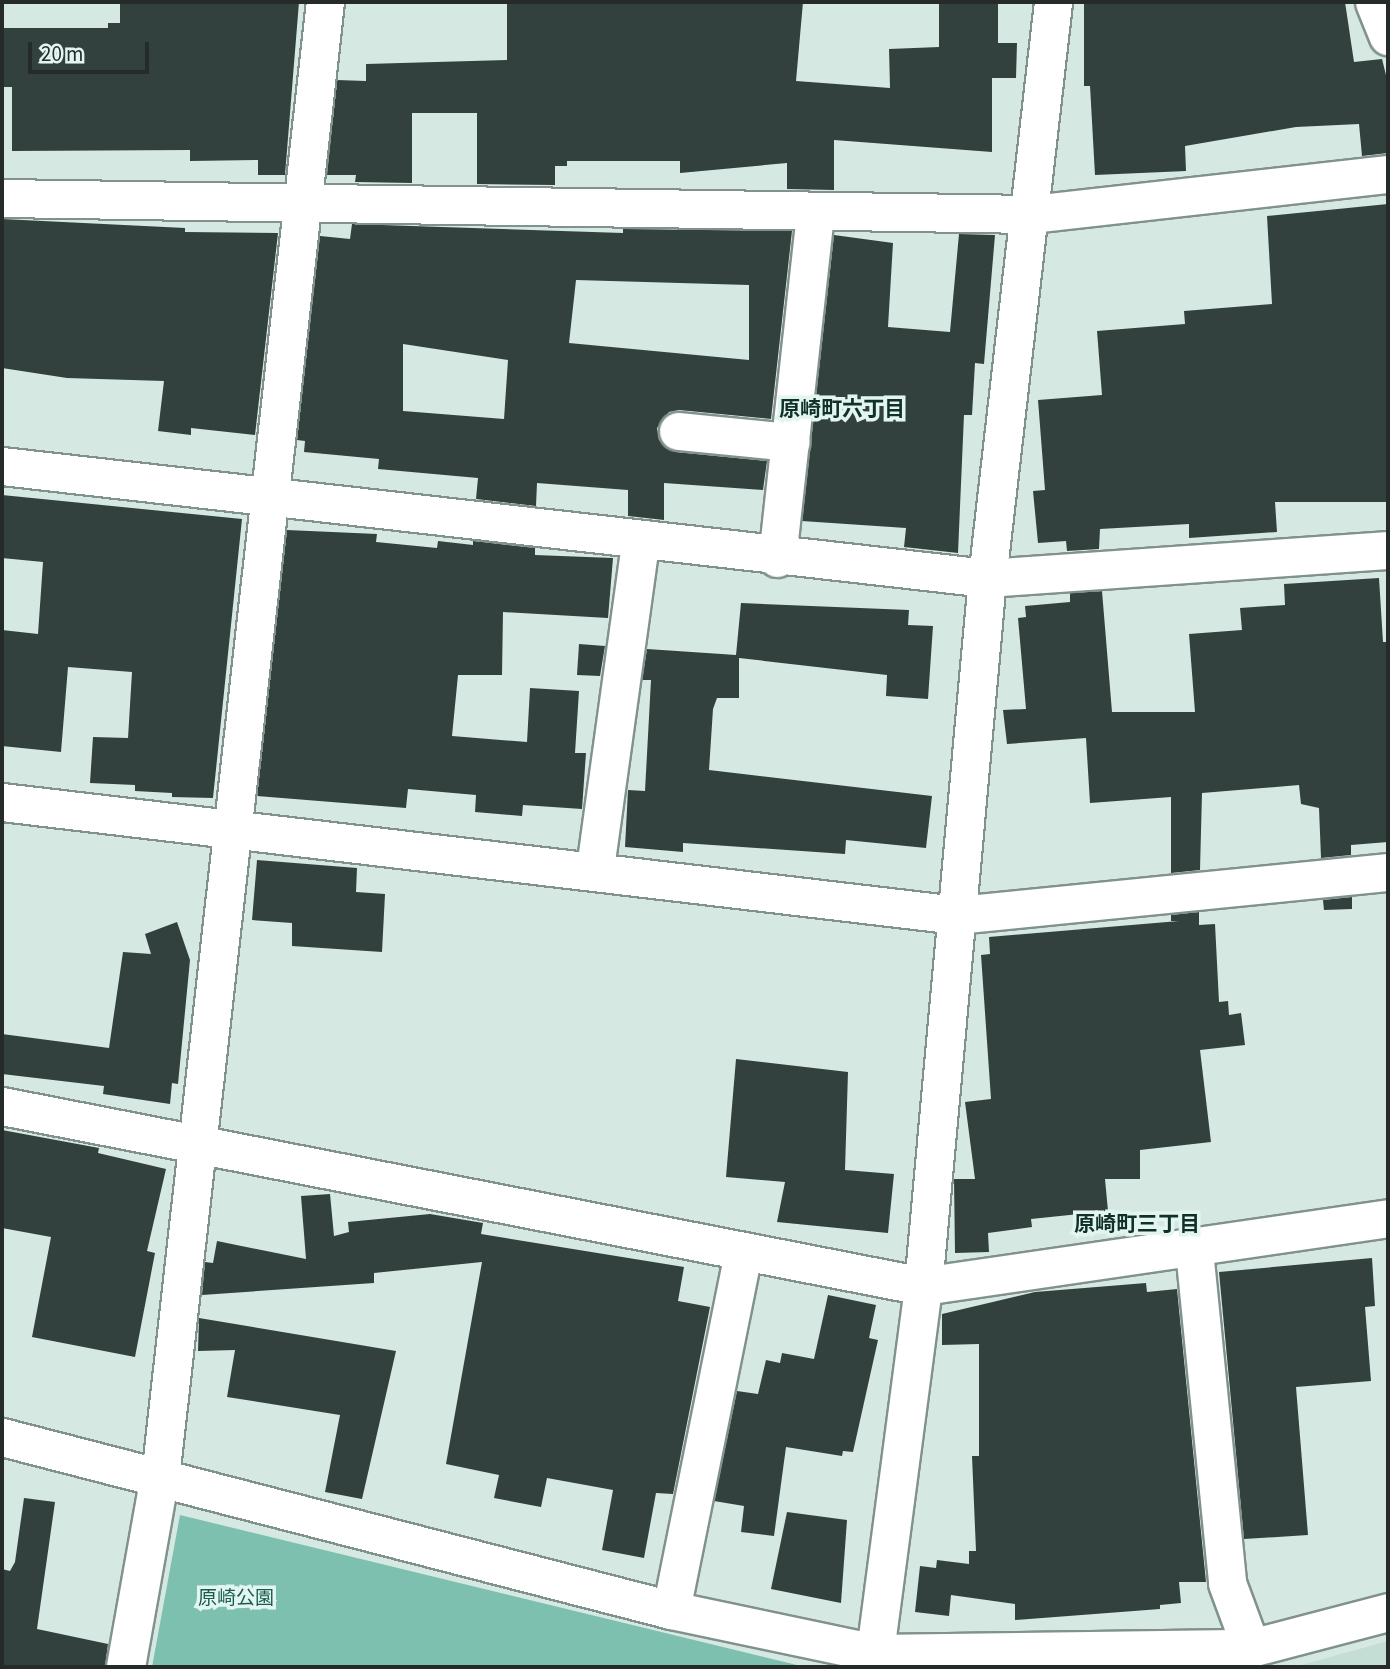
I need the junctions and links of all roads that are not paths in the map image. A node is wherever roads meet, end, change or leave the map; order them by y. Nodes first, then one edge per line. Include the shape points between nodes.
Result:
1 (325, 2) edge
2 (1053, 2) edge
3 (1374, 2) edge
4 (1388, 36) edge
5 (1388, 174) edge
6 (2, 198) edge
7 (304, 203) junction
8 (815, 212) junction
9 (1031, 214) junction
10 (678, 431) dead end
11 (790, 442) junction
12 (2, 466) edge
13 (268, 497) junction
14 (640, 543) junction
15 (1388, 551) edge
16 (777, 558) junction
17 (987, 578) junction
18 (2, 802) edge
19 (233, 831) junction
20 (595, 868) junction
21 (1388, 872) edge
22 (957, 915) junction
23 (2, 1106) edge
24 (195, 1144) junction
25 (1388, 1218) edge
26 (1194, 1250) junction
27 (743, 1254) junction
28 (923, 1286) junction
29 (2, 1437) edge
30 (160, 1477) junction
31 (671, 1610) junction
32 (1388, 1612) edge
33 (1251, 1648) junction
34 (874, 1660) edge
35 (126, 1667) edge

1 - 7 street
2 - 9 street
3 - 4 street
5 - 9 street
6 - 7 street
7 - 8 street
7 - 13 street
8 - 9 street
8 - 11 street
9 - 17 street
10 - 11 street
11 - 16 street
12 - 13 street
13 - 14 street
13 - 19 street
14 - 16 street
14 - 20 street
15 - 17 street
16 - 17 street
17 - 22 street
18 - 19 street
19 - 20 street
19 - 24 street
20 - 22 street
21 - 22 street
22 - 28 street
23 - 24 street
24 - 27 street
24 - 30 street
25 - 26 street
26 - 28 street
26 - 33 street via 1227,1583
27 - 28 street
27 - 31 street
28 - 34 street
29 - 30 street
30 - 31 street
30 - 35 street
31 - 34 street
32 - 33 street
33 - 34 street

